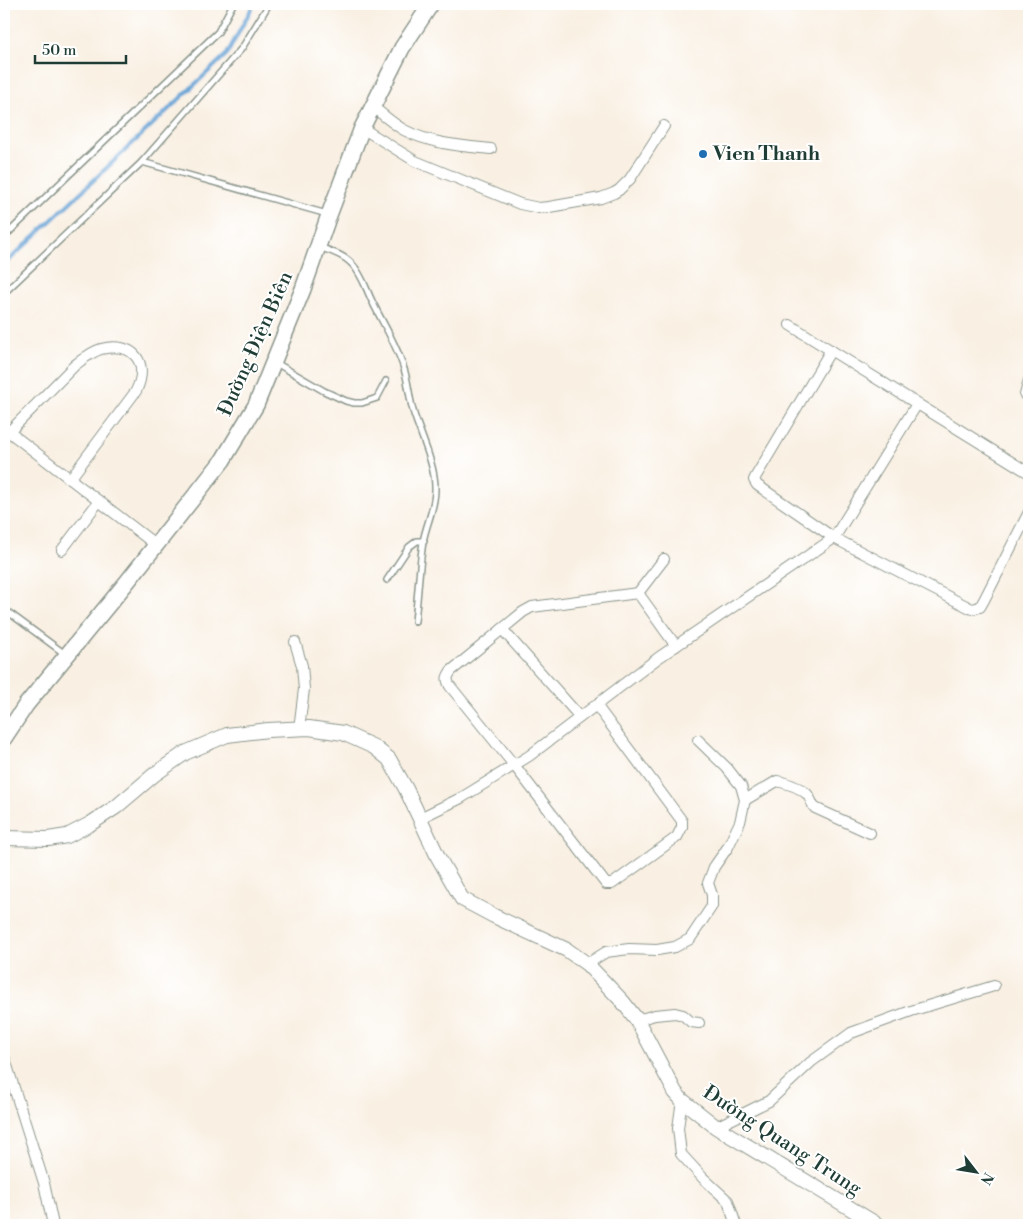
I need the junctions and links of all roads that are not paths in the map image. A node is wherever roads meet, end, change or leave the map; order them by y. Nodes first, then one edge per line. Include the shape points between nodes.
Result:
1 (233, 4) edge
2 (269, 4) edge
3 (431, 4) edge
4 (372, 106) junction
5 (664, 126) dead end
6 (362, 128) junction
7 (491, 150) dead end
8 (142, 162) junction
9 (330, 215) junction
10 (4, 237) edge
11 (319, 246) junction
12 (4, 294) edge
13 (790, 325) dead end
14 (831, 350) junction
15 (274, 362) junction
16 (1029, 380) edge
17 (386, 381) dead end
18 (1025, 394) dead end
19 (918, 404) junction
20 (6, 430) edge
21 (1029, 473) edge
22 (70, 479) junction
23 (99, 501) junction
24 (1029, 512) edge
25 (834, 538) junction
26 (424, 541) junction
27 (156, 545) junction
28 (62, 550) dead end
29 (664, 559) dead end
30 (386, 580) dead end
31 (638, 593) junction
32 (4, 609) edge
33 (415, 621) dead end
34 (502, 629) junction
35 (295, 642) dead end
36 (676, 646) junction
37 (67, 655) junction
38 (596, 705) junction
39 (580, 717) junction
40 (299, 729) junction
41 (4, 738) edge
42 (698, 740) dead end
43 (514, 765) junction
44 (745, 800) junction
45 (420, 818) junction
46 (870, 833) dead end
47 (4, 838) edge
48 (587, 964) junction
49 (994, 986) dead end
50 (638, 1020) junction
51 (699, 1022) dead end
52 (4, 1056) edge
53 (682, 1100) junction
54 (716, 1128) junction
55 (53, 1225) edge
56 (736, 1225) edge
57 (878, 1225) edge

1 - 10 lane via 218,32
2 - 8 lane via 242,48
3 - 4 main road, Đường Điện Biên via 402,48
4 - 6 main road, Đường Điện Biên
4 - 7 street via 402,129 425,139
5 - 6 street via 625,186 601,198 538,208 520,204 415,161
6 - 9 main road, Đường Điện Biên
8 - 9 lane
8 - 12 lane
9 - 11 main road, Đường Điện Biên
11 - 15 main road, Đường Điện Biên
11 - 26 lane via 345,258 358,272 405,371 413,411 434,478 432,513
13 - 14 street
14 - 19 street
14 - 25 street via 754,480
15 - 17 lane via 354,403 377,398
15 - 27 main road, Đường Điện Biên via 256,405 222,460
16 - 18 street
19 - 21 street
19 - 25 street
20 - 22 street
20 - 22 street via 86,356 101,349 120,347 134,354 141,370 136,391
22 - 23 street
23 - 27 street
23 - 28 street
24 - 25 street via 980,607 972,609
25 - 36 street
26 - 30 lane via 417,541 409,547
26 - 33 lane
27 - 37 main road, Đường Điện Biên
29 - 31 street
31 - 34 street via 532,607
31 - 36 street
32 - 37 lane
34 - 39 street
34 - 43 street via 451,671 447,680
35 - 40 street via 304,689
36 - 38 street
37 - 41 main road, Đường Điện Biên
38 - 39 street
38 - 43 street via 682,821 676,837 612,884 606,884
39 - 43 street
40 - 45 street, Đường Quang Trung via 343,733 374,747 389,759
40 - 47 street, Đường Quang Trung via 227,735 185,753 116,807 67,836 48,840
42 - 44 street via 727,768 741,786
43 - 45 street via 461,798
44 - 46 street via 777,781 788,783 807,794 815,808
44 - 48 street via 740,822 708,883 712,906 690,939 675,947 657,950 606,952
45 - 48 street, Đường Quang Trung via 462,898 567,950
48 - 50 street, Đường Quang Trung
49 - 54 street via 851,1033 811,1062 769,1101
50 - 51 street via 655,1014 675,1013 691,1022
50 - 53 street, Đường Quang Trung
52 - 55 street via 44,1183
53 - 54 street, Đường Quang Trung
53 - 56 street via 678,1128 681,1154 728,1202
54 - 57 street, Đường Quang Trung

